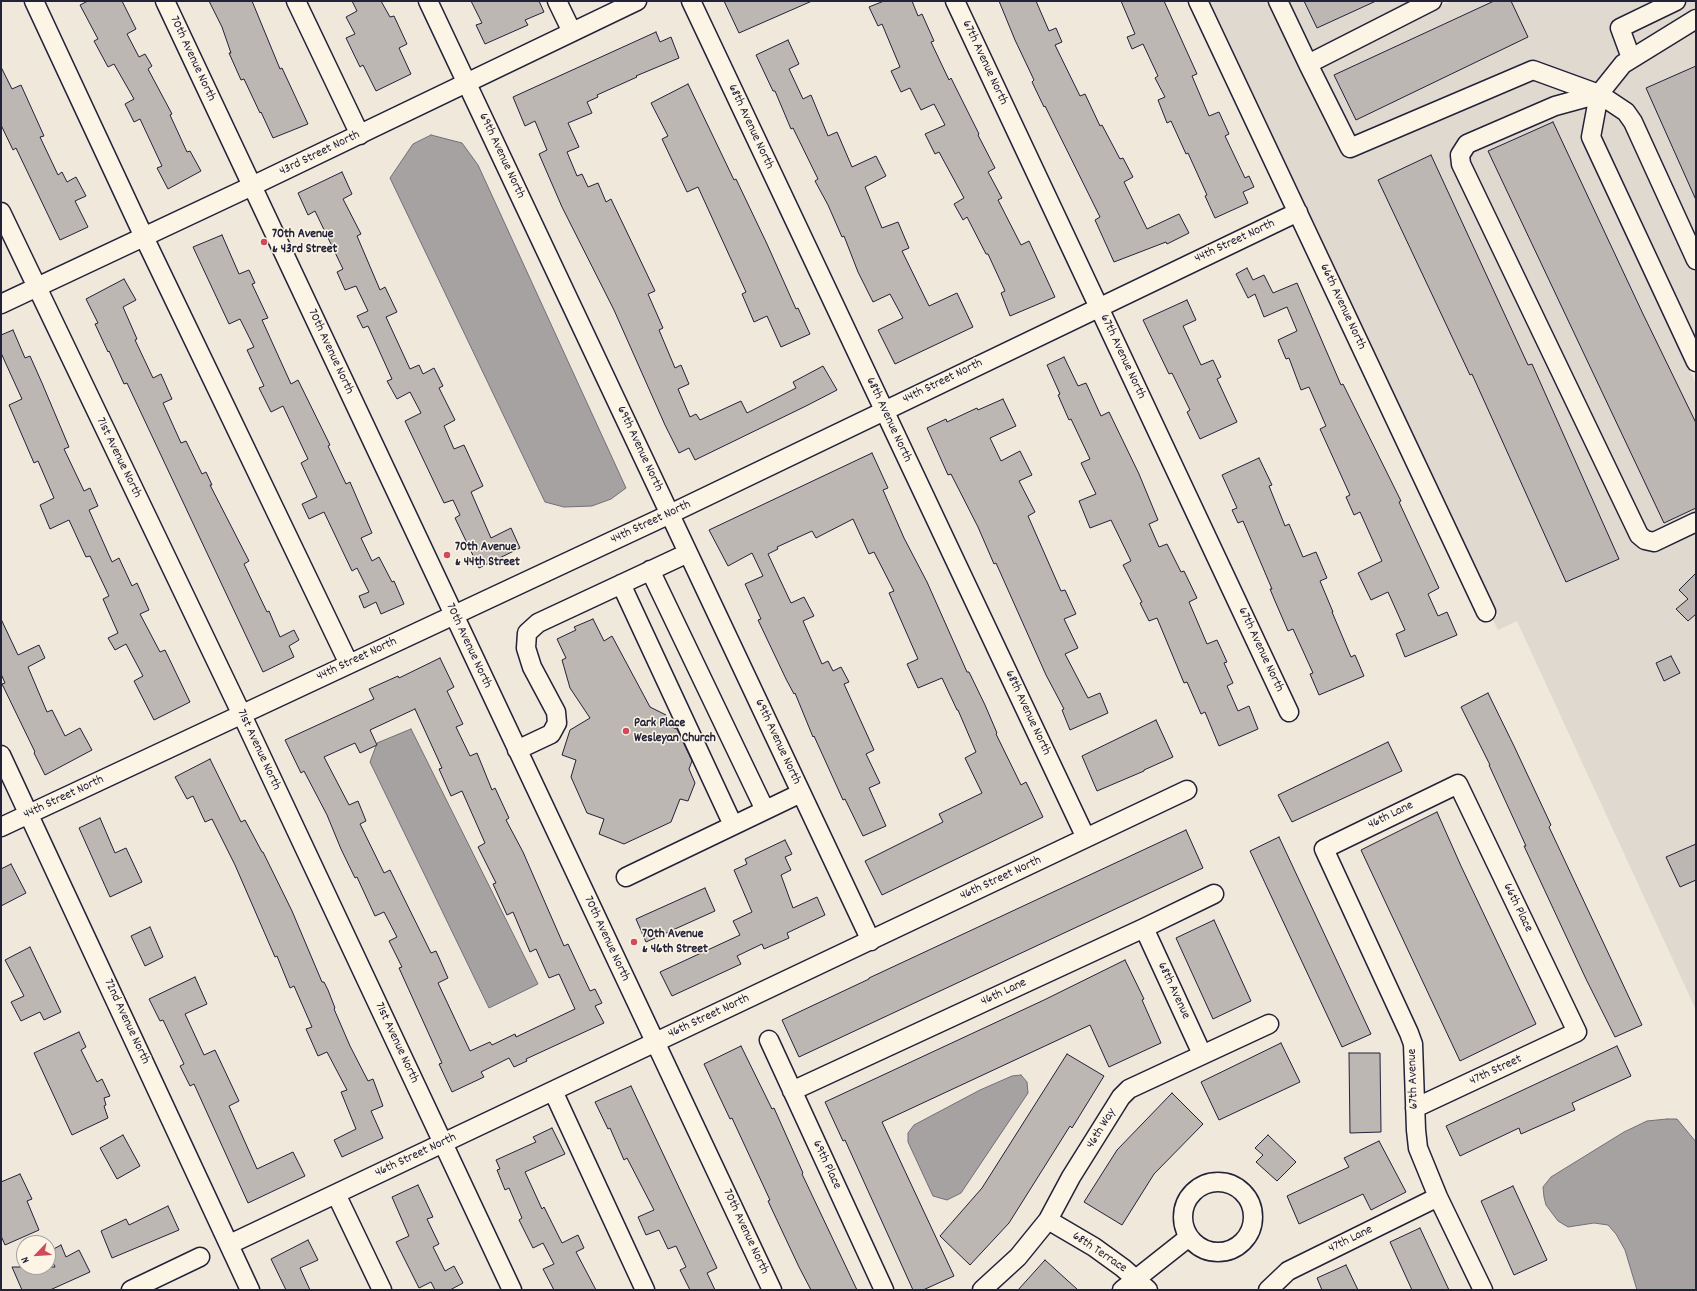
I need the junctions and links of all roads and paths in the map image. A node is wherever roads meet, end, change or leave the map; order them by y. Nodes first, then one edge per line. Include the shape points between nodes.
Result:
1 (34, 1) edge
2 (165, 1) edge
3 (296, 1) edge
4 (428, 1) edge
5 (557, 1) edge
6 (637, 1) edge
7 (691, 1) edge
8 (954, 1) edge
9 (1198, 1) edge
10 (1278, 1) edge
11 (1432, 1) edge
12 (1676, 1) edge
13 (1410, 6) edge
14 (1656, 11) junction
15 (1696, 19) edge
16 (572, 32) junction
17 (1668, 36) junction
18 (1631, 58) junction
19 (1308, 64) junction
20 (467, 84) junction
21 (1600, 94) junction
22 (360, 135) junction
23 (252, 186) junction
24 (1, 212) edge
25 (1298, 212) junction
26 (144, 237) junction
27 (1696, 260) edge
28 (36, 288) junction
29 (1, 304) edge
30 (1099, 307) junction
31 (1696, 362) edge
32 (884, 411) junction
33 (670, 514) junction
34 (1696, 522) edge
35 (688, 553) junction
36 (650, 570) junction
37 (621, 584) junction
38 (1486, 612) dead end
39 (454, 614) junction
40 (349, 664) junction
41 (1289, 712) dead end
42 (242, 714) junction
43 (517, 750) junction
44 (1, 755) edge
45 (1458, 784) joint
46 (1187, 790) dead end
47 (801, 793) junction
48 (765, 810) junction
49 (29, 814) junction
50 (734, 825) junction
51 (1, 827) edge
52 (1086, 838) junction
53 (1324, 849) joint
54 (626, 877) dead end
55 (1214, 894) dead end
56 (1144, 928) junction
57 (871, 941) junction
58 (1269, 1024) dead end
59 (1577, 1032) joint
60 (769, 1040) dead end
61 (655, 1043) junction
62 (1202, 1054) junction
63 (552, 1091) junction
64 (792, 1091) junction
65 (1415, 1108) junction
66 (443, 1143) junction
67 (336, 1194) junction
68 (1438, 1197) junction
69 (1048, 1220) junction
70 (1190, 1236) dead end
71 (230, 1244) junction
72 (200, 1257) dead end
73 (1136, 1286) edge
74 (1278, 1286) edge
75 (131, 1290) edge
76 (250, 1290) edge
77 (382, 1290) edge
78 (512, 1290) edge
79 (645, 1290) edge
80 (772, 1290) edge
81 (884, 1290) edge
82 (982, 1290) edge
83 (1483, 1290) edge

1 - 26 street
2 - 23 street, 70th Avenue North
3 - 22 street
4 - 20 street, 69th Avenue North
5 - 16 street
6 - 16 street, 43rd Street North
7 - 32 street, 68th Avenue North
8 - 30 street, 67th Avenue North
9 - 25 street, 66th Avenue North
10 - 19 street
11 - 13 street
12 - 14 street
13 - 19 street
14 - 17 street
14 - 18 street via 1620,28
15 - 17 street
16 - 20 street, 43rd Street North
17 - 18 street
18 - 21 street via 1623,64
19 - 21 street via 1350,148 1533,70
20 - 22 street, 43rd Street North
20 - 33 street, 69th Avenue North
21 - 27 street via 1626,112 1633,122
21 - 31 street via 1591,137
21 - 34 street via 1555,106 1467,144 1460,155 1461,164 1639,535 1654,542
22 - 23 street, 43rd Street North
23 - 26 street, 43rd Street North
23 - 39 street, 70th Avenue North
24 - 28 street, 71st Avenue North
25 - 30 street, 44th Street North
25 - 38 street, 66th Avenue North
26 - 28 street, 43rd Street North
26 - 40 street
28 - 29 street, 43rd Street North
28 - 42 street, 71st Avenue North
30 - 32 street, 44th Street North
30 - 41 street, 67th Avenue North
32 - 33 street, 44th Street North
32 - 52 street, 68th Avenue North
33 - 35 street, 69th Avenue North
33 - 39 street, 44th Street North
35 - 36 street
35 - 47 street, 69th Avenue North
36 - 37 street
36 - 48 street
37 - 43 street via 538,623 527,633 526,648 532,666 556,712 556,723 551,734
37 - 50 street
39 - 40 street, 44th Street North
39 - 43 street, 70th Avenue North
40 - 42 street, 44th Street North
42 - 49 street, 44th Street North
42 - 66 street, 71st Avenue North
43 - 61 street, 70th Avenue North
44 - 49 street, 72nd Avenue North
45 - 53 street, 46th Lane
45 - 59 street, 66th Place
46 - 52 street, 46th Street North
47 - 48 street
47 - 57 street, 69th Avenue North
48 - 50 street
49 - 51 street, 44th Street North
49 - 71 street, 72nd Avenue North
50 - 54 street
52 - 57 street, 46th Street North
53 - 65 street, 67th Avenue via 1413,1044
55 - 56 street, 46th Lane
56 - 62 street, 68th Avenue
56 - 64 street, 46th Lane
57 - 61 street, 46th Street North
58 - 62 street, 46th Way
59 - 65 street, 47th Street
60 - 64 street, 69th Place
61 - 63 street, 46th Street North
61 - 80 street, 70th Avenue North
62 - 69 street, 46th Way via 1129,1089 1071,1177
63 - 66 street, 46th Street North
63 - 79 street
64 - 81 street, 69th Place
65 - 68 street, 67th Avenue via 1418,1148
66 - 67 street, 46th Street North
66 - 78 street, 71st Avenue North
67 - 71 street, 46th Street North
67 - 77 street
68 - 74 street, 47th Lane via 1288,1271
68 - 83 street, 67th Avenue
69 - 73 street, 68th Terrace via 1124,1268
69 - 82 street, 46th Way via 1018,1257
70 - 73 street
71 - 76 street, 72nd Avenue North
72 - 75 street

